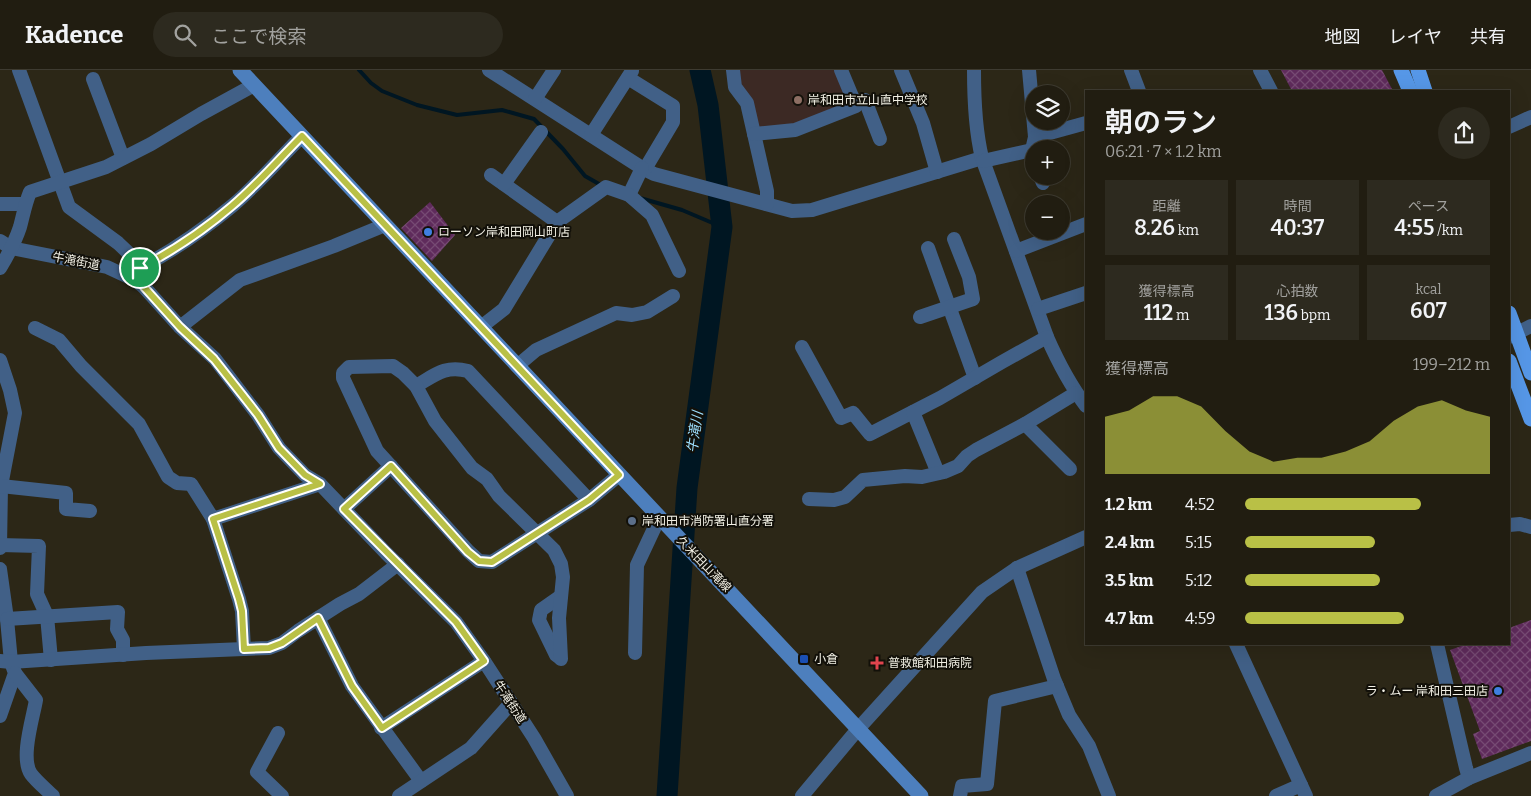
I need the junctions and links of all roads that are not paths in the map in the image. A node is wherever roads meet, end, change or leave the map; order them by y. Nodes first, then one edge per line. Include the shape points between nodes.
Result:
1 (19, 70) edge
2 (240, 70) edge
3 (489, 70) edge
4 (554, 70) edge
5 (733, 70) edge
6 (841, 70) edge
7 (901, 70) edge
8 (974, 70) edge
9 (1029, 70) edge
10 (1131, 70) edge
11 (1260, 70) edge
12 (1402, 70) edge
13 (1418, 70) edge
14 (630, 74) edge
15 (93, 79) dead end
16 (254, 85) junction
17 (1139, 90) edge
18 (1270, 90) edge
19 (1410, 90) edge
20 (1426, 90) edge
21 (535, 99) junction
22 (855, 103) junction
23 (1531, 117) edge
24 (1085, 123) edge
25 (1510, 127) edge
26 (541, 132) dead end
27 (754, 134) junction
28 (591, 135) junction
29 (302, 136) junction
30 (880, 139) dead end
31 (1033, 140) edge
32 (1051, 140) edge
33 (1025, 150) edge
34 (123, 158) junction
35 (982, 159) junction
36 (643, 168) junction
37 (937, 172) junction
38 (491, 175) dead end
39 (60, 182) junction
40 (504, 184) junction
41 (629, 195) junction
42 (0, 204) edge
43 (25, 204) junction
44 (767, 204) junction
45 (557, 222) junction
46 (1085, 224) edge
47 (385, 225) junction
48 (954, 239) dead end
49 (6, 244) edge
50 (928, 248) dead end
51 (1016, 251) junction
52 (0, 268) edge
53 (140, 268) junction
54 (679, 271) dead end
55 (144, 287) junction
56 (1085, 293) edge
57 (673, 296) dead end
58 (949, 307) junction
59 (1038, 309) junction
60 (920, 317) dead end
61 (1510, 318) edge
62 (1531, 326) edge
63 (180, 327) junction
64 (481, 327) junction
65 (35, 328) dead end
66 (1513, 335) edge
67 (1047, 337) junction
68 (802, 347) dead end
69 (0, 360) edge
70 (1510, 364) edge
71 (517, 366) junction
72 (1531, 373) edge
73 (975, 378) junction
74 (416, 386) junction
75 (1083, 401) edge
76 (913, 412) junction
77 (1531, 418) edge
78 (1025, 424) junction
79 (391, 466) junction
80 (1070, 469) dead end
81 (938, 473) junction
82 (619, 475) junction
83 (320, 484) junction
84 (1, 486) junction
85 (809, 499) dead end
86 (589, 500) junction
87 (344, 509) junction
88 (90, 511) dead end
89 (213, 519) junction
90 (661, 520) junction
91 (1510, 525) edge
92 (1531, 527) edge
93 (538, 534) junction
94 (1085, 537) edge
95 (0, 545) edge
96 (0, 548) edge
97 (398, 564) junction
98 (1017, 568) junction
99 (0, 569) edge
100 (1, 589) edge
101 (561, 596) dead end
102 (47, 616) junction
103 (318, 618) junction
104 (7, 619) junction
105 (1236, 645) edge
106 (1434, 647) edge
107 (244, 649) junction
108 (635, 653) dead end
109 (123, 655) junction
110 (51, 660) junction
111 (484, 661) junction
112 (9, 666) edge
113 (1057, 686) junction
114 (511, 703) junction
115 (0, 716) edge
116 (382, 728) junction
117 (858, 729) junction
118 (278, 733) dead end
119 (1531, 753) edge
120 (1469, 778) junction
121 (420, 781) junction
122 (1303, 790) edge
123 (53, 796) edge
124 (282, 796) edge
125 (399, 796) edge
126 (567, 796) edge
127 (802, 796) edge
128 (920, 796) edge
129 (960, 796) edge
130 (1109, 796) edge
131 (1276, 796) edge
132 (1436, 796) edge

1 - 39 street
2 - 16 street, 久米田山滝線
3 - 21 street
4 - 21 street
5 - 27 street via 735,87 747,103
6 - 22 street
7 - 37 street via 923,123
8 - 35 street via 974,106
9 - 31 street
10 - 17 street
11 - 18 street
12 - 19 main road
13 - 20 main road
14 - 28 street
14 - 36 street via 673,106 673,122
15 - 34 street
16 - 29 street, 久米田山滝線
16 - 34 street
21 - 28 street
22 - 27 street via 856,106 795,130
22 - 30 street via 865,100
23 - 25 street
24 - 32 street
26 - 40 street
27 - 44 street
28 - 36 street
29 - 47 street, 久米田山滝線
29 - 53 street via 232,206 182,244
33 - 35 street
34 - 39 street
35 - 37 street
35 - 51 street
36 - 41 street
36 - 44 street via 654,174
37 - 44 street via 812,210 792,211
38 - 40 street
39 - 43 street via 30,192
39 - 53 street via 69,207 118,243
40 - 45 street
41 - 45 street via 606,187
41 - 54 street via 652,215
42 - 43 street
43 - 49 street via 20,227
45 - 64 street via 504,309
46 - 51 street
47 - 63 street via 240,280
47 - 64 street, 久米田山滝線
48 - 58 street via 969,277 973,299
49 - 52 street
49 - 55 street, 牛滝街道 via 107,266
50 - 58 street
51 - 59 street
53 - 55 street
55 - 63 street, 牛滝街道
56 - 59 street
57 - 71 street via 647,312 632,315 616,313 536,350
58 - 60 street
58 - 73 street
59 - 67 street
61 - 66 main road
62 - 66 street
63 - 83 street, 牛滝街道 via 214,359 258,415 279,448 305,475
64 - 71 street, 久米田山滝線
65 - 89 street via 59,340 139,424 168,477 177,483 191,484
66 - 72 main road
67 - 73 street
67 - 75 street via 1058,364
68 - 76 street via 841,418 853,413 870,434
69 - 84 street via 15,413
70 - 77 main road
71 - 82 street, 久米田山滝線
73 - 76 street
74 - 79 street via 393,366 349,366 343,373 377,450
74 - 86 street via 446,369 468,371
74 - 93 street via 435,421 472,468 487,479 499,496
75 - 78 street
76 - 81 street
78 - 80 street
78 - 81 street via 976,450 958,466
79 - 87 street
79 - 93 street via 479,561 492,562
81 - 85 street via 863,480 845,497
82 - 86 street
82 - 90 street, 久米田山滝線
83 - 87 street, 牛滝街道
83 - 89 street
84 - 88 street via 66,493 66,509
84 - 95 street
86 - 93 street
87 - 97 street, 牛滝街道
89 - 107 street via 242,611
90 - 108 street via 637,566
90 - 117 street, 久米田山滝線
91 - 92 street
93 - 101 street via 562,564
94 - 98 street
95 - 96 street
95 - 102 street via 39,546 38,594
97 - 103 street via 359,594
97 - 111 street, 牛滝街道 via 456,622
98 - 113 street
98 - 117 street via 982,592
99 - 100 street
100 - 104 street
102 - 104 street
102 - 109 street via 118,612 117,629 123,640
102 - 110 street
103 - 107 street via 282,643 269,648
103 - 116 street via 352,686
104 - 112 street
105 - 122 street
106 - 120 street via 1447,713
107 - 109 street
109 - 110 street
110 - 112 street
111 - 114 street, 牛滝街道
111 - 116 street
112 - 115 street
112 - 123 street via 36,700 27,748 28,768
113 - 129 street via 995,700 987,784 962,786
113 - 130 street via 1069,714 1089,746
114 - 121 street via 471,748
114 - 126 street, 牛滝街道
116 - 121 street
117 - 127 street
117 - 128 street, 久米田山滝線
118 - 124 street via 257,772
119 - 120 street
120 - 132 street
121 - 125 street
122 - 131 street

